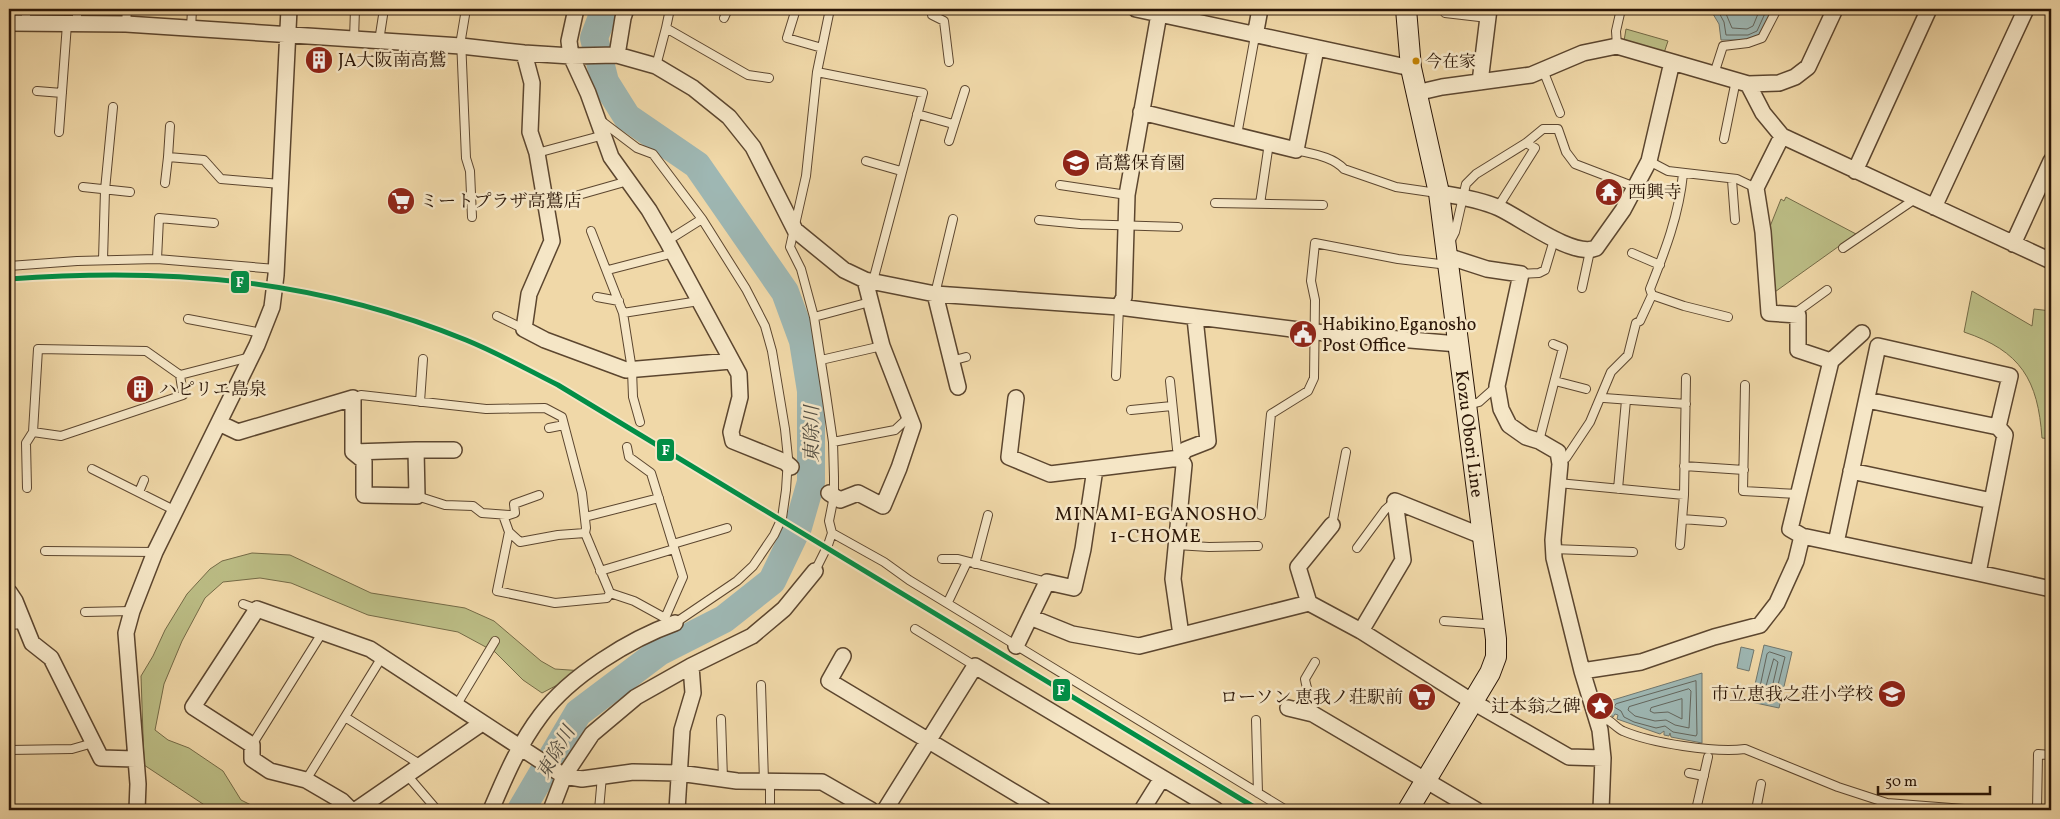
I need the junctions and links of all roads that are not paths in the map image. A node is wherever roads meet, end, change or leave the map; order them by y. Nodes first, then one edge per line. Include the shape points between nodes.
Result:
1 (127, 9) edge
2 (192, 9) edge
3 (289, 9) edge
4 (356, 9) edge
5 (384, 9) edge
6 (466, 9) edge
7 (576, 9) edge
8 (626, 9) edge
9 (670, 9) edge
10 (728, 9) edge
11 (796, 9) edge
12 (830, 9) edge
13 (934, 9) edge
14 (1136, 9) edge
15 (1260, 9) edge
16 (1406, 9) edge
17 (1621, 9) edge
18 (1777, 9) edge
19 (1834, 9) edge
20 (1929, 9) edge
21 (2026, 9) edge
22 (1159, 12) edge
23 (1445, 13) dead end
24 (1488, 13) edge
25 (26, 16) edge
26 (724, 18) dead end
27 (73, 19) edge
28 (9, 23) edge
29 (126, 24) junction
30 (666, 28) junction
31 (191, 29) junction
32 (288, 35) junction
33 (1255, 36) junction
34 (354, 39) junction
35 (379, 41) junction
36 (461, 46) junction
37 (1617, 46) junction
38 (822, 48) junction
39 (1316, 49) junction
40 (524, 53) junction
41 (617, 55) junction
42 (571, 56) junction
43 (949, 62) dead end
44 (1672, 62) junction
45 (656, 66) junction
46 (1411, 68) junction
47 (1543, 70) junction
48 (817, 72) junction
49 (1714, 74) junction
50 (768, 78) dead end
51 (1480, 82) junction
52 (1742, 82) junction
53 (965, 90) dead end
54 (37, 91) dead end
55 (62, 93) junction
56 (1416, 93) junction
57 (113, 107) dead end
58 (1142, 112) junction
59 (1560, 113) dead end
60 (917, 114) junction
61 (598, 118) junction
62 (953, 124) junction
63 (170, 126) dead end
64 (59, 132) dead end
65 (1237, 135) junction
66 (604, 136) junction
67 (1782, 136) junction
68 (1724, 140) dead end
69 (949, 141) dead end
70 (1269, 143) junction
71 (1526, 143) junction
72 (1296, 150) junction
73 (537, 153) junction
74 (168, 158) junction
75 (866, 161) dead end
76 (2051, 161) edge
77 (1649, 162) junction
78 (902, 170) junction
79 (1855, 171) junction
80 (1683, 174) junction
81 (627, 179) junction
82 (1732, 180) junction
83 (165, 183) dead end
84 (280, 184) junction
85 (1060, 185) dead end
86 (83, 187) dead end
87 (1635, 187) junction
88 (1756, 188) junction
89 (105, 190) junction
90 (130, 192) dead end
91 (1439, 193) junction
92 (1127, 195) junction
93 (1463, 198) junction
94 (1915, 199) junction
95 (1215, 203) dead end
96 (547, 204) junction
97 (1260, 204) junction
98 (1323, 205) dead end
99 (1498, 207) junction
100 (1934, 207) junction
101 (472, 217) dead end
102 (702, 219) junction
103 (953, 219) dead end
104 (1039, 220) dead end
105 (1735, 220) dead end
106 (214, 223) dead end
107 (1126, 225) junction
108 (1178, 227) dead end
109 (794, 230) junction
110 (591, 231) dead end
111 (1554, 240) junction
112 (2013, 244) junction
113 (670, 247) junction
114 (1843, 248) dead end
115 (1590, 251) junction
116 (1632, 253) dead end
117 (1447, 255) junction
118 (157, 259) junction
119 (103, 260) junction
120 (2051, 261) edge
121 (1660, 265) junction
122 (9, 266) edge
123 (276, 269) junction
124 (608, 270) junction
125 (1521, 274) junction
126 (869, 280) junction
127 (1582, 288) dead end
128 (1827, 290) dead end
129 (935, 294) junction
130 (1652, 295) junction
131 (596, 297) dead end
132 (619, 301) junction
133 (699, 301) junction
134 (870, 302) junction
135 (1119, 307) junction
136 (623, 312) junction
137 (1798, 315) junction
138 (497, 316) dead end
139 (814, 317) junction
140 (1728, 317) dead end
141 (1194, 318) junction
142 (188, 319) dead end
143 (524, 329) junction
144 (1314, 332) junction
145 (262, 333) junction
146 (1862, 333) dead end
147 (1458, 344) junction
148 (1553, 344) dead end
149 (882, 346) junction
150 (251, 356) junction
151 (423, 359) dead end
152 (821, 360) junction
153 (731, 361) junction
154 (1832, 361) junction
155 (632, 370) junction
156 (180, 375) junction
157 (1116, 376) dead end
158 (1686, 378) dead end
159 (1170, 380) dead end
160 (1555, 381) junction
161 (1745, 385) dead end
162 (1497, 386) junction
163 (958, 387) dead end
164 (1586, 389) dead end
165 (353, 398) junction
166 (1016, 398) dead end
167 (1604, 398) dead end
168 (1626, 400) junction
169 (1867, 400) junction
170 (420, 402) junction
171 (1686, 404) junction
172 (1172, 406) junction
173 (1467, 406) junction
174 (1131, 410) dead end
175 (909, 417) junction
176 (640, 422) dead end
177 (219, 423) junction
178 (564, 425) junction
179 (1998, 427) junction
180 (549, 428) dead end
181 (33, 432) junction
182 (1539, 441) junction
183 (832, 442) junction
184 (627, 447) dead end
185 (416, 450) junction
186 (454, 450) dead end
187 (353, 452) junction
188 (1346, 452) dead end
189 (1180, 458) junction
190 (1559, 459) junction
191 (789, 466) junction
192 (1684, 466) junction
193 (92, 469) dead end
194 (1095, 469) junction
195 (1744, 470) junction
196 (1851, 470) junction
197 (144, 480) dead end
198 (1558, 483) junction
199 (27, 488) dead end
200 (1618, 488) junction
201 (139, 492) junction
202 (832, 494) junction
203 (1798, 494) junction
204 (539, 495) dead end
205 (1684, 495) junction
206 (417, 496) junction
207 (659, 498) junction
208 (1395, 501) junction
209 (1992, 501) junction
210 (176, 511) junction
211 (503, 515) junction
212 (988, 515) dead end
213 (1261, 515) dead end
214 (585, 517) junction
215 (1682, 519) junction
216 (1722, 522) dead end
217 (1332, 525) joint
218 (727, 528) dead end
219 (508, 532) junction
220 (832, 532) junction
221 (585, 534) junction
222 (1482, 536) junction
223 (1802, 536) junction
224 (1836, 543) junction
225 (1176, 545) junction
226 (1680, 545) dead end
227 (1258, 546) dead end
228 (674, 547) junction
229 (1357, 548) dead end
230 (1554, 549) junction
231 (45, 551) dead end
232 (155, 552) junction
233 (1633, 552) dead end
234 (942, 559) dead end
235 (971, 563) junction
236 (600, 571) junction
237 (815, 571) joint
238 (1978, 573) junction
239 (1047, 582) junction
240 (2051, 589) edge
241 (9, 592) edge
242 (610, 593) junction
243 (948, 602) junction
244 (1309, 603) junction
245 (132, 611) junction
246 (85, 612) dead end
247 (1030, 617) junction
248 (1494, 620) junction
249 (1444, 621) dead end
250 (670, 622) junction
251 (16, 624) edge
252 (915, 629) dead end
253 (1361, 631) junction
254 (322, 633) junction
255 (1180, 635) junction
256 (495, 641) dead end
257 (1016, 646) junction
258 (843, 656) dead end
259 (382, 657) junction
260 (1315, 662) dead end
261 (691, 666) junction
262 (975, 666) junction
263 (1582, 671) junction
264 (761, 685) dead end
265 (1473, 702) junction
266 (456, 706) junction
267 (1288, 708) dead end
268 (1313, 714) junction
269 (345, 717) junction
270 (721, 719) dead end
271 (1256, 720) dead end
272 (1597, 722) junction
273 (482, 723) junction
274 (929, 742) junction
275 (93, 743) junction
276 (252, 745) junction
277 (9, 750) edge
278 (519, 752) junction
279 (2051, 755) edge
280 (1708, 757) dead end
281 (1603, 758) junction
282 (135, 759) junction
283 (421, 765) junction
284 (679, 773) junction
285 (1689, 773) dead end
286 (407, 775) junction
287 (564, 776) junction
288 (602, 776) junction
289 (1704, 776) junction
290 (1162, 778) junction
291 (724, 779) junction
292 (306, 780) junction
293 (767, 781) junction
294 (1427, 781) junction
295 (1760, 784) dead end
296 (1258, 794) junction
297 (137, 810) edge
298 (351, 810) edge
299 (356, 810) edge
300 (437, 810) edge
301 (492, 810) edge
302 (551, 810) edge
303 (599, 810) edge
304 (677, 810) edge
305 (770, 810) edge
306 (871, 810) edge
307 (885, 810) edge
308 (1044, 810) edge
309 (1142, 810) edge
310 (1216, 810) edge
311 (1286, 810) edge
312 (1408, 810) edge
313 (1476, 810) edge
314 (1601, 810) edge
315 (1696, 810) edge
316 (1756, 810) edge
317 (1976, 810) edge
318 (2037, 810) edge

1 - 29 lane
2 - 31 lane
3 - 32 street
4 - 34 lane
5 - 35 lane
6 - 36 lane
7 - 42 street via 569,41
8 - 41 street
9 - 30 lane
10 - 26 lane
11 - 38 lane via 788,38
12 - 38 lane
13 - 43 lane via 932,15 944,21
14 - 22 street
15 - 33 street
16 - 46 main road, Kozu Obori Line
17 - 37 lane via 1616,31
18 - 49 lane via 1762,38 1748,44 1723,46
19 - 52 street via 1808,67 1796,78 1779,83
20 - 79 street
21 - 100 street
22 - 33 street
22 - 58 street
23 - 24 lane
24 - 51 street
25 - 27 street
25 - 28 street
27 - 29 street
27 - 55 lane
29 - 31 street
30 - 45 lane
30 - 50 lane via 748,75
31 - 32 street
32 - 34 street
32 - 84 street
33 - 39 street
33 - 65 lane
34 - 35 street
35 - 36 street
36 - 40 street
36 - 101 lane
37 - 44 street
37 - 47 street via 1583,53
38 - 48 lane
39 - 46 street
39 - 72 street
40 - 42 street
40 - 73 street via 532,83 530,132
41 - 42 street
41 - 45 street
42 - 61 street
44 - 49 street
44 - 77 street
45 - 109 street via 692,88 729,117 753,147
46 - 56 main road, Kozu Obori Line
47 - 51 street via 1531,75
47 - 59 lane
48 - 60 lane via 923,93
48 - 109 lane via 806,176
49 - 52 street
51 - 56 street
52 - 67 street
52 - 68 lane
53 - 62 lane
54 - 55 lane
55 - 64 lane
56 - 91 main road, Kozu Obori Line
57 - 89 lane
58 - 65 street
58 - 92 street
60 - 62 lane
60 - 78 lane
61 - 66 street
61 - 102 lane via 637,148 653,154
62 - 69 lane
63 - 74 lane
65 - 70 street
66 - 73 lane
66 - 81 street via 611,157
67 - 79 street
67 - 88 street
70 - 72 street
70 - 97 lane
71 - 87 lane via 1543,129 1556,128 1575,164
71 - 93 lane via 1476,174 1466,184
71 - 99 lane via 1535,148
72 - 91 lane via 1326,158 1344,169 1396,187
73 - 96 street
74 - 83 lane
74 - 84 lane via 204,160 221,180
75 - 78 lane
76 - 112 street
77 - 80 lane
77 - 87 street
78 - 126 lane
79 - 94 street
80 - 82 lane
80 - 121 lane via 1676,217
81 - 96 lane
81 - 113 street
82 - 88 lane via 1737,179
82 - 105 lane
84 - 123 street
85 - 92 lane
86 - 89 lane
87 - 115 street via 1596,248
88 - 137 street via 1769,313
89 - 90 lane
89 - 119 lane
91 - 93 street
91 - 117 main road, Kozu Obori Line
92 - 107 street
93 - 99 street
93 - 117 lane
94 - 100 street
94 - 114 lane
95 - 97 lane
96 - 143 street via 552,241 529,294
97 - 98 lane
99 - 111 street
100 - 112 street
102 - 113 lane
102 - 191 lane via 746,288 765,326 774,358
103 - 129 lane
104 - 107 lane
106 - 118 lane via 159,218
107 - 108 lane
107 - 135 street via 1124,297
109 - 126 street via 844,270
109 - 139 lane via 790,247 801,269
110 - 124 lane
111 - 115 street
111 - 125 lane via 1545,270
112 - 120 street
113 - 124 lane
113 - 133 street
115 - 127 lane
116 - 121 lane
117 - 125 street via 1487,269
117 - 144 lane via 1398,259 1315,243 1311,281 1315,300
117 - 147 main road, Kozu Obori Line
118 - 119 lane
118 - 123 lane
119 - 122 lane
121 - 130 lane via 1650,289
123 - 145 street via 272,307
124 - 132 lane
125 - 162 street
126 - 129 street
126 - 134 street
128 - 137 lane via 1798,311
129 - 135 street
129 - 163 street via 958,359
130 - 140 lane
130 - 190 lane via 1636,323 1628,355 1611,372 1590,422 1566,458
131 - 132 lane
132 - 136 lane
133 - 136 lane
133 - 153 street
134 - 139 lane
134 - 149 street
135 - 141 street
135 - 157 lane
136 - 155 lane
137 - 154 street via 1798,350
138 - 143 lane
139 - 152 lane
141 - 144 street
141 - 189 street via 1208,441 1185,450
142 - 145 lane
143 - 155 street via 545,340
144 - 147 street
144 - 213 lane via 1314,378 1308,391 1271,414
145 - 150 street
146 - 154 street
147 - 173 main road, Kozu Obori Line
148 - 160 lane via 1563,348
149 - 152 lane
149 - 175 street
150 - 156 lane
150 - 177 street
151 - 170 lane
152 - 183 lane
153 - 155 street
153 - 191 street via 740,374 740,397 731,432 733,441
154 - 203 street
155 - 176 lane via 633,396
156 - 181 lane via 183,396 61,436
156 - 181 lane via 146,351 38,350
158 - 171 lane
159 - 172 lane
160 - 164 lane
160 - 182 lane
161 - 195 lane
162 - 173 lane via 1479,402
162 - 182 street via 1501,409 1509,425 1526,438
165 - 170 lane via 361,395
165 - 177 street via 238,432
165 - 187 street
166 - 194 street via 1009,457 1050,474
167 - 168 lane
168 - 171 lane
168 - 200 lane
169 - 179 street
169 - 179 street via 1878,346 2010,376
169 - 196 street
170 - 178 lane via 486,409 545,408 562,417
171 - 192 lane
172 - 174 lane
172 - 189 lane
173 - 222 main road, Kozu Obori Line
175 - 183 lane via 895,430
175 - 202 street via 913,426 883,506 858,493 840,500
177 - 210 street
178 - 180 lane
178 - 214 lane
179 - 209 street via 2005,434
181 - 199 lane via 26,443
182 - 190 street via 1558,452
183 - 202 lane
184 - 207 lane via 629,457 651,473
185 - 186 street
185 - 187 street
185 - 206 street
187 - 206 street via 364,461 364,495
188 - 217 lane
189 - 194 street
189 - 225 street via 1184,465
190 - 198 street
191 - 250 lane via 782,518 770,542 752,566 737,581
192 - 195 lane
192 - 205 lane
193 - 201 lane
194 - 239 street via 1074,588
195 - 203 lane via 1743,491
196 - 209 street
196 - 224 street
197 - 201 lane
198 - 200 lane
198 - 230 street
200 - 205 lane
201 - 210 lane
202 - 220 lane via 829,521
203 - 223 street via 1790,529
204 - 211 lane via 514,504 516,513
205 - 215 lane
206 - 211 lane via 445,505 473,506 482,513
207 - 214 lane
207 - 228 lane
208 - 222 street
208 - 229 lane
208 - 253 street via 1403,560
209 - 238 street
210 - 232 street
211 - 219 lane
212 - 235 lane
214 - 221 lane
215 - 216 lane
215 - 226 lane
217 - 244 street via 1298,567
218 - 228 lane
219 - 221 lane via 520,542
219 - 242 lane via 497,592 555,603 607,598
220 - 237 lane
220 - 243 lane
221 - 236 lane
222 - 248 main road, Kozu Obori Line
223 - 224 street
223 - 263 street via 1796,561 1777,603 1760,625 1714,636 1641,662
224 - 238 street
225 - 227 lane
225 - 255 street via 1173,579
228 - 236 lane
228 - 250 lane via 683,577
230 - 233 lane
230 - 263 street
231 - 232 lane
232 - 245 street
234 - 235 lane
235 - 239 lane
235 - 243 lane
236 - 242 lane
237 - 261 street via 784,609 752,636
238 - 240 street
239 - 247 street
241 - 251 street
242 - 250 lane via 634,601
243 - 257 lane
244 - 253 street
244 - 255 street
245 - 246 lane
245 - 282 street via 126,633
247 - 255 street via 1072,634 1139,646
247 - 257 street
248 - 249 lane via 1485,624
248 - 265 main road, Kozu Obori Line via 1496,657
250 - 278 street via 622,646 564,690 542,714
251 - 275 street via 50,658
252 - 262 lane
253 - 265 street
254 - 259 street
254 - 276 lane
254 - 276 street via 250,607 193,707
256 - 266 lane
257 - 296 lane
258 - 274 street via 829,681
259 - 266 street
259 - 269 lane
260 - 268 lane via 1305,679 1313,702
261 - 284 street via 693,693 682,730
261 - 287 street via 636,697 592,734
262 - 274 street
262 - 290 street
263 - 272 street
264 - 293 lane
265 - 281 street via 1568,757
265 - 294 main road, Kozu Obori Line
266 - 273 street
267 - 268 street
268 - 294 street
269 - 283 lane
269 - 292 lane
270 - 291 lane
271 - 296 lane
272 - 281 street
272 - 317 lane via 1608,720 1623,731 1668,743 1733,751 1745,749 1887,803
273 - 278 street
273 - 283 street
274 - 307 street
274 - 308 street
275 - 277 lane via 72,749
275 - 282 street via 100,758
276 - 292 street via 252,759 270,771
278 - 287 street
278 - 301 street
279 - 318 lane via 2038,754
280 - 289 lane
281 - 314 street
282 - 297 street
283 - 286 street
284 - 288 street via 633,772
284 - 291 street
284 - 304 street
285 - 289 lane
286 - 299 street
286 - 300 lane
287 - 288 street via 582,779
287 - 302 street
288 - 303 lane
289 - 315 lane
290 - 309 street
290 - 310 street
291 - 293 street
292 - 298 street
293 - 305 lane
293 - 306 street via 822,782
294 - 312 main road, Kozu Obori Line
294 - 313 street
295 - 316 lane
296 - 311 lane

